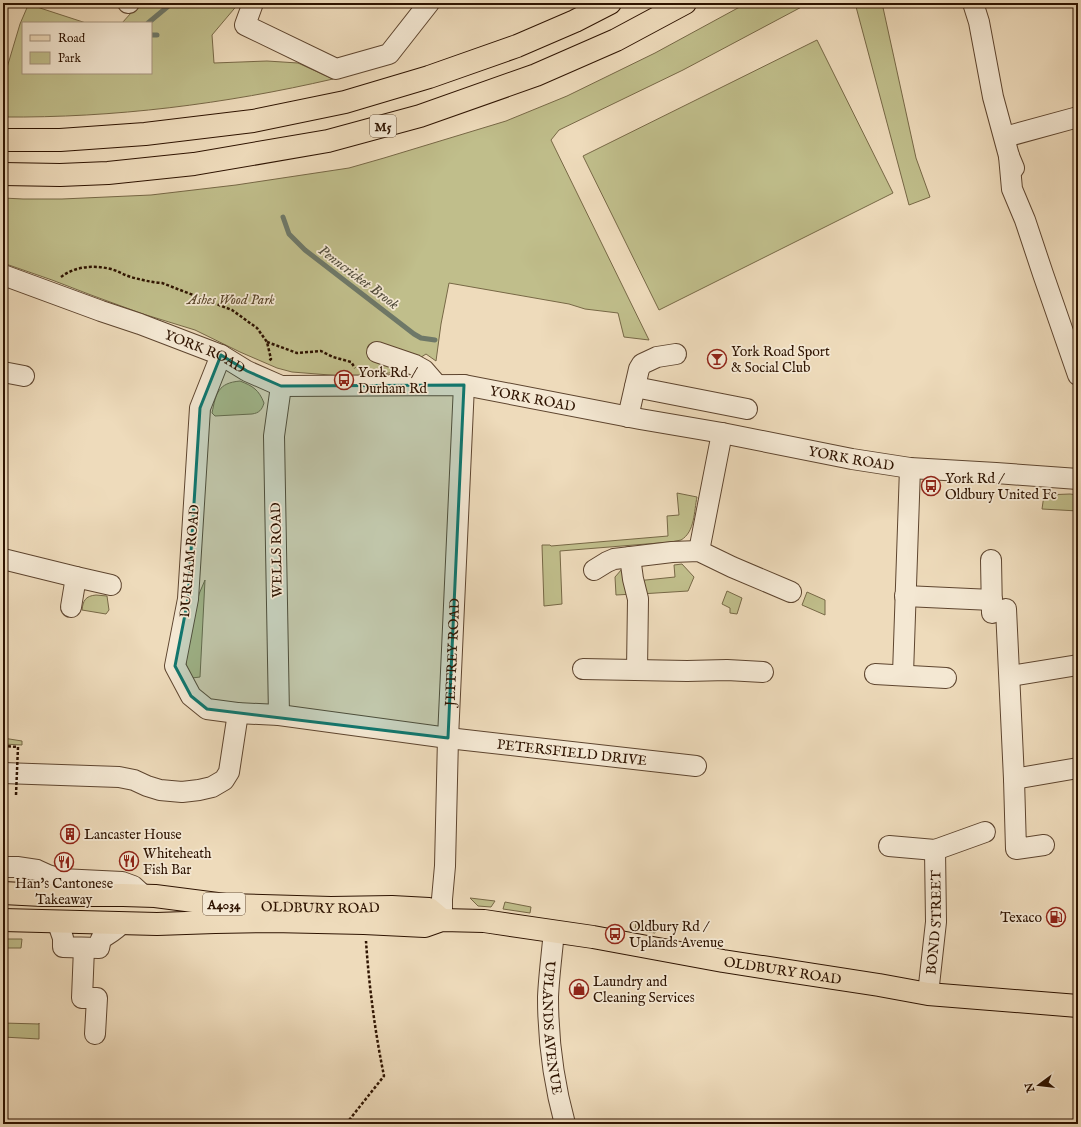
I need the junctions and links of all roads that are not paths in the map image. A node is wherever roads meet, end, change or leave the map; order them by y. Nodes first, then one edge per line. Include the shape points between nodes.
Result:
1 (253, 3) edge
2 (429, 3) edge
3 (610, 3) edge
4 (685, 3) edge
5 (973, 3) edge
6 (979, 13) edge
7 (1078, 117) edge
8 (3, 140) edge
9 (1007, 146) junction
10 (3, 174) edge
11 (3, 275) edge
12 (377, 352) dead end
13 (676, 354) dead end
14 (221, 355) junction
15 (3, 372) edge
16 (1078, 375) edge
17 (24, 376) dead end
18 (437, 385) junction
19 (464, 385) junction
20 (281, 386) junction
21 (635, 387) junction
22 (747, 409) dead end
23 (628, 417) junction
24 (722, 433) junction
25 (910, 468) junction
26 (1078, 479) edge
27 (699, 551) junction
28 (630, 557) junction
29 (3, 559) edge
30 (991, 560) dead end
31 (594, 570) dead end
32 (76, 577) junction
33 (111, 585) dead end
34 (791, 592) dead end
35 (905, 596) junction
36 (999, 605) junction
37 (71, 607) dead end
38 (993, 629) dead end
39 (1078, 665) edge
40 (583, 669) dead end
41 (637, 670) junction
42 (763, 672) dead end
43 (875, 674) dead end
44 (903, 674) junction
45 (1010, 676) junction
46 (946, 678) dead end
47 (238, 713) junction
48 (279, 715) junction
49 (448, 738) junction
50 (696, 766) dead end
51 (1078, 768) edge
52 (3, 773) edge
53 (1014, 779) junction
54 (985, 832) dead end
55 (1044, 845) dead end
56 (889, 846) dead end
57 (935, 850) junction
58 (3, 867) edge
59 (3, 893) edge
60 (144, 896) junction
61 (3, 920) edge
62 (442, 920) junction
63 (57, 921) junction
64 (122, 923) junction
65 (554, 931) junction
66 (84, 948) junction
67 (928, 994) junction
68 (1078, 1006) edge
69 (95, 1034) dead end
70 (565, 1124) edge

1 - 2 street via 245,25 336,69 389,54
3 - 8 main road, M5 via 517,46 429,77 345,102 253,121 145,134 60,140
4 - 10 main road, M5 via 616,40 536,75 420,116 328,141 194,164 108,173
5 - 6 street
6 - 9 street via 993,97
7 - 9 street
9 - 16 street via 1012,189
11 - 14 street, YORK ROAD
12 - 18 street via 415,365 424,370
13 - 21 street via 642,364
14 - 20 street, YORK ROAD via 247,371
14 - 47 street, DURHAM ROAD via 200,408 188,599 175,666 191,696 207,709
15 - 17 street
18 - 19 street, YORK ROAD
18 - 20 street, YORK ROAD
19 - 23 street, YORK ROAD
19 - 49 street, JEFFREY ROAD
20 - 48 street, WELLS ROAD via 274,436
21 - 22 street
21 - 23 street
23 - 24 street, YORK ROAD
24 - 25 street, YORK ROAD via 848,459
24 - 27 street
25 - 26 street, YORK ROAD
25 - 35 street
27 - 28 street
27 - 34 street
28 - 31 street via 614,559
28 - 41 street via 638,598
29 - 32 street
30 - 36 street
32 - 33 street
32 - 37 street
35 - 36 street
35 - 44 street
36 - 38 street
36 - 45 street
39 - 45 street
40 - 41 street
41 - 42 street
43 - 44 street
44 - 46 street
45 - 53 street
47 - 48 street, DURHAM ROAD
47 - 52 street via 229,772 224,780 206,788 182,792 160,790 119,777
48 - 49 street, DURHAM ROAD
49 - 50 street, PETERSFIELD DRIVE
49 - 62 street, JEFFREY ROAD
51 - 53 street
53 - 55 street via 1016,849
54 - 57 street, BOND STREET
56 - 57 street, BOND STREET
57 - 67 street, BOND STREET via 936,922
58 - 60 street via 37,870 61,879 122,882 133,886
59 - 60 main road, OLDBURY ROAD / A4034
60 - 62 main road, OLDBURY ROAD / A4034 via 225,904 429,909
61 - 63 main road, OLDBURY ROAD / A4034
62 - 64 main road, OLDBURY ROAD / A4034 via 425,926 272,921
62 - 65 main road, OLDBURY ROAD / A4034 via 484,921
63 - 64 main road, OLDBURY ROAD / A4034
63 - 66 street via 63,938 63,947
64 - 66 street via 101,939 99,948
65 - 67 main road, OLDBURY ROAD / A4034
65 - 70 street, UPLANDS AVENUE via 548,998 556,1088
66 - 69 street via 82,998 97,998
67 - 68 main road, OLDBURY ROAD / A4034

